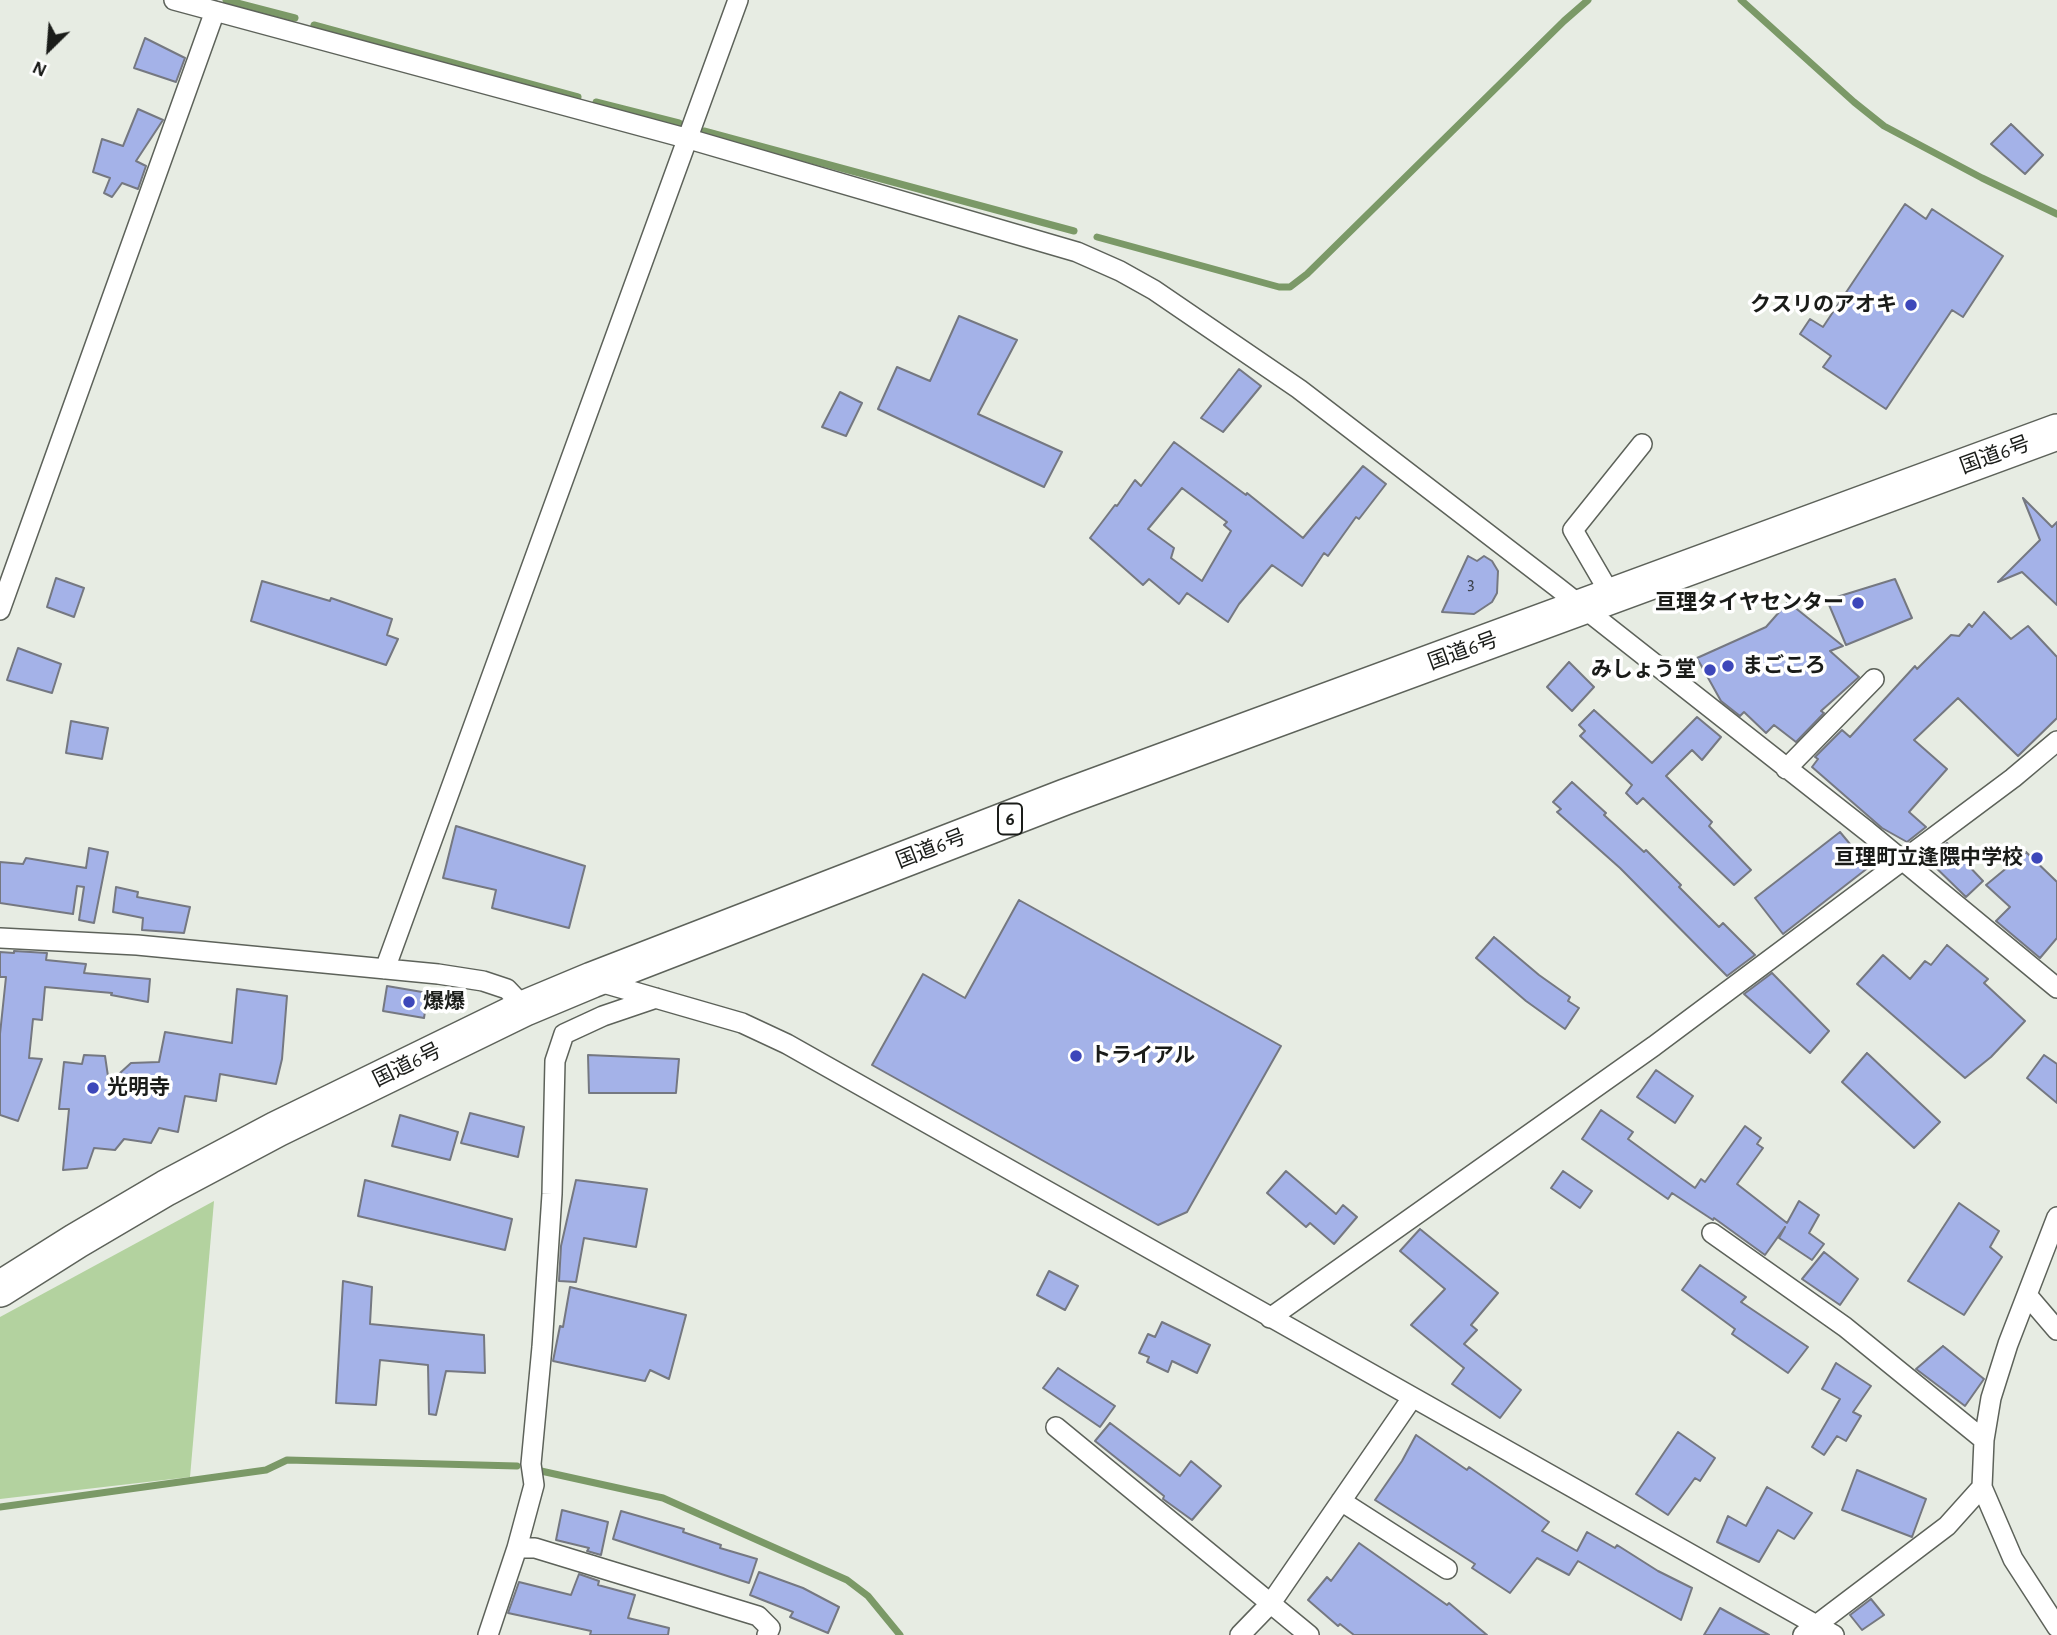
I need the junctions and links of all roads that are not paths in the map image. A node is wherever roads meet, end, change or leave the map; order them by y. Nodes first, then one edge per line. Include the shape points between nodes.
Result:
1 (174, 0) edge
2 (738, 0) edge
3 (215, 11) junction
4 (689, 139) junction
5 (2057, 432) edge
6 (1642, 444) dead end
7 (1597, 602) junction
8 (0, 610) edge
9 (1874, 679) dead end
10 (2057, 741) edge
11 (1786, 769) junction
12 (1902, 859) junction
13 (0, 938) edge
14 (385, 970) junction
15 (592, 980) junction
16 (2057, 988) edge
17 (656, 998) junction
18 (525, 1008) junction
19 (2057, 1217) edge
20 (1712, 1233) dead end
21 (0, 1289) edge
22 (2027, 1295) junction
23 (1270, 1318) junction
24 (2057, 1331) edge
25 (1412, 1398) junction
26 (1056, 1427) dead end
27 (1984, 1440) junction
28 (1982, 1487) junction
29 (1341, 1501) junction
30 (517, 1548) junction
31 (1447, 1569) dead end
32 (1271, 1603) junction
33 (2057, 1627) edge
34 (1809, 1630) edge
35 (488, 1635) edge
36 (767, 1635) edge
37 (1240, 1635) edge
38 (1309, 1635) edge
39 (1835, 1635) edge

1 - 3 street
2 - 4 street
3 - 4 street
3 - 8 street
4 - 7 street via 1077,252 1120,271 1300,389
4 - 14 street
5 - 7 highway, 国道6号 / 6
6 - 7 street via 1573,530
7 - 11 street
7 - 15 highway, 国道6号 / 6 via 1065,797
9 - 11 street
10 - 12 street
11 - 12 street
12 - 16 street
12 - 23 street via 1654,1046
13 - 14 street via 137,944
14 - 18 street via 483,981 507,989
15 - 17 street
15 - 18 highway, 国道6号 / 6
17 - 23 street via 742,1023 787,1044
17 - 30 street via 564,1034 555,1061 552,1194 531,1464 534,1485
18 - 21 highway, 国道6号 / 6 via 178,1181
19 - 22 street
20 - 27 street via 1846,1327
22 - 24 street
22 - 27 street via 1990,1398
23 - 25 street
25 - 29 street
25 - 34 street
26 - 32 street
27 - 28 street
28 - 33 street via 2013,1559
28 - 34 street via 1947,1526
29 - 31 street
29 - 32 street
30 - 35 street
30 - 36 street via 535,1548 758,1616 770,1628
32 - 37 street
32 - 38 street
34 - 39 street

